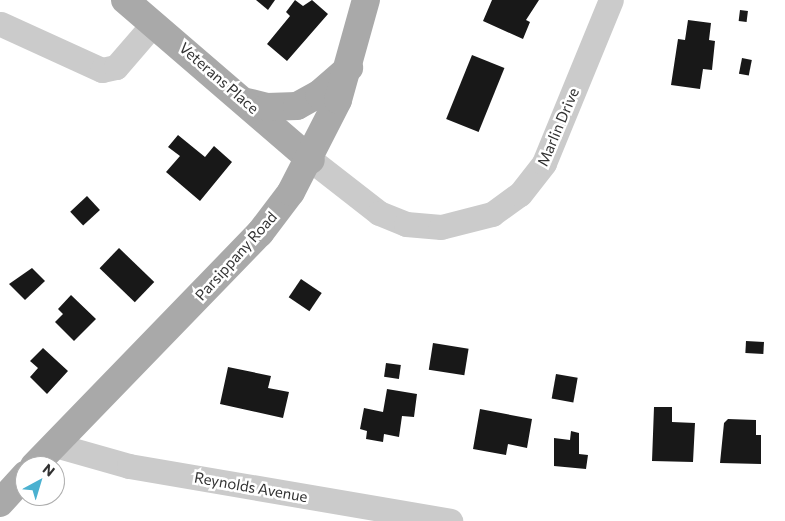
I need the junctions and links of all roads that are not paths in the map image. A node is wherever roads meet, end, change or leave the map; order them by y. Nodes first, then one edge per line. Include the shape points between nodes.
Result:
1 (125, 0) edge
2 (366, 0) edge
3 (611, 0) edge
4 (154, 23) junction
5 (1, 24) edge
6 (350, 67) junction
7 (247, 102) junction
8 (311, 160) junction
9 (55, 445) junction
10 (44, 456) edge
11 (450, 521) edge

1 - 4 main road, Veterans Place
2 - 6 main road, Parsippany Road
3 - 8 street, Marlin Drive via 544,164 520,194 492,214 441,227 406,224 379,214
4 - 5 street via 116,66 102,70
4 - 7 main road, Veterans Place
6 - 7 main road via 319,94 297,106 268,107
6 - 8 main road, Parsippany Road
7 - 8 main road, Veterans Place
8 - 9 main road, Parsippany Road via 260,233
9 - 10 main road, Parsippany Road
9 - 11 street, Reynolds Avenue via 129,466

